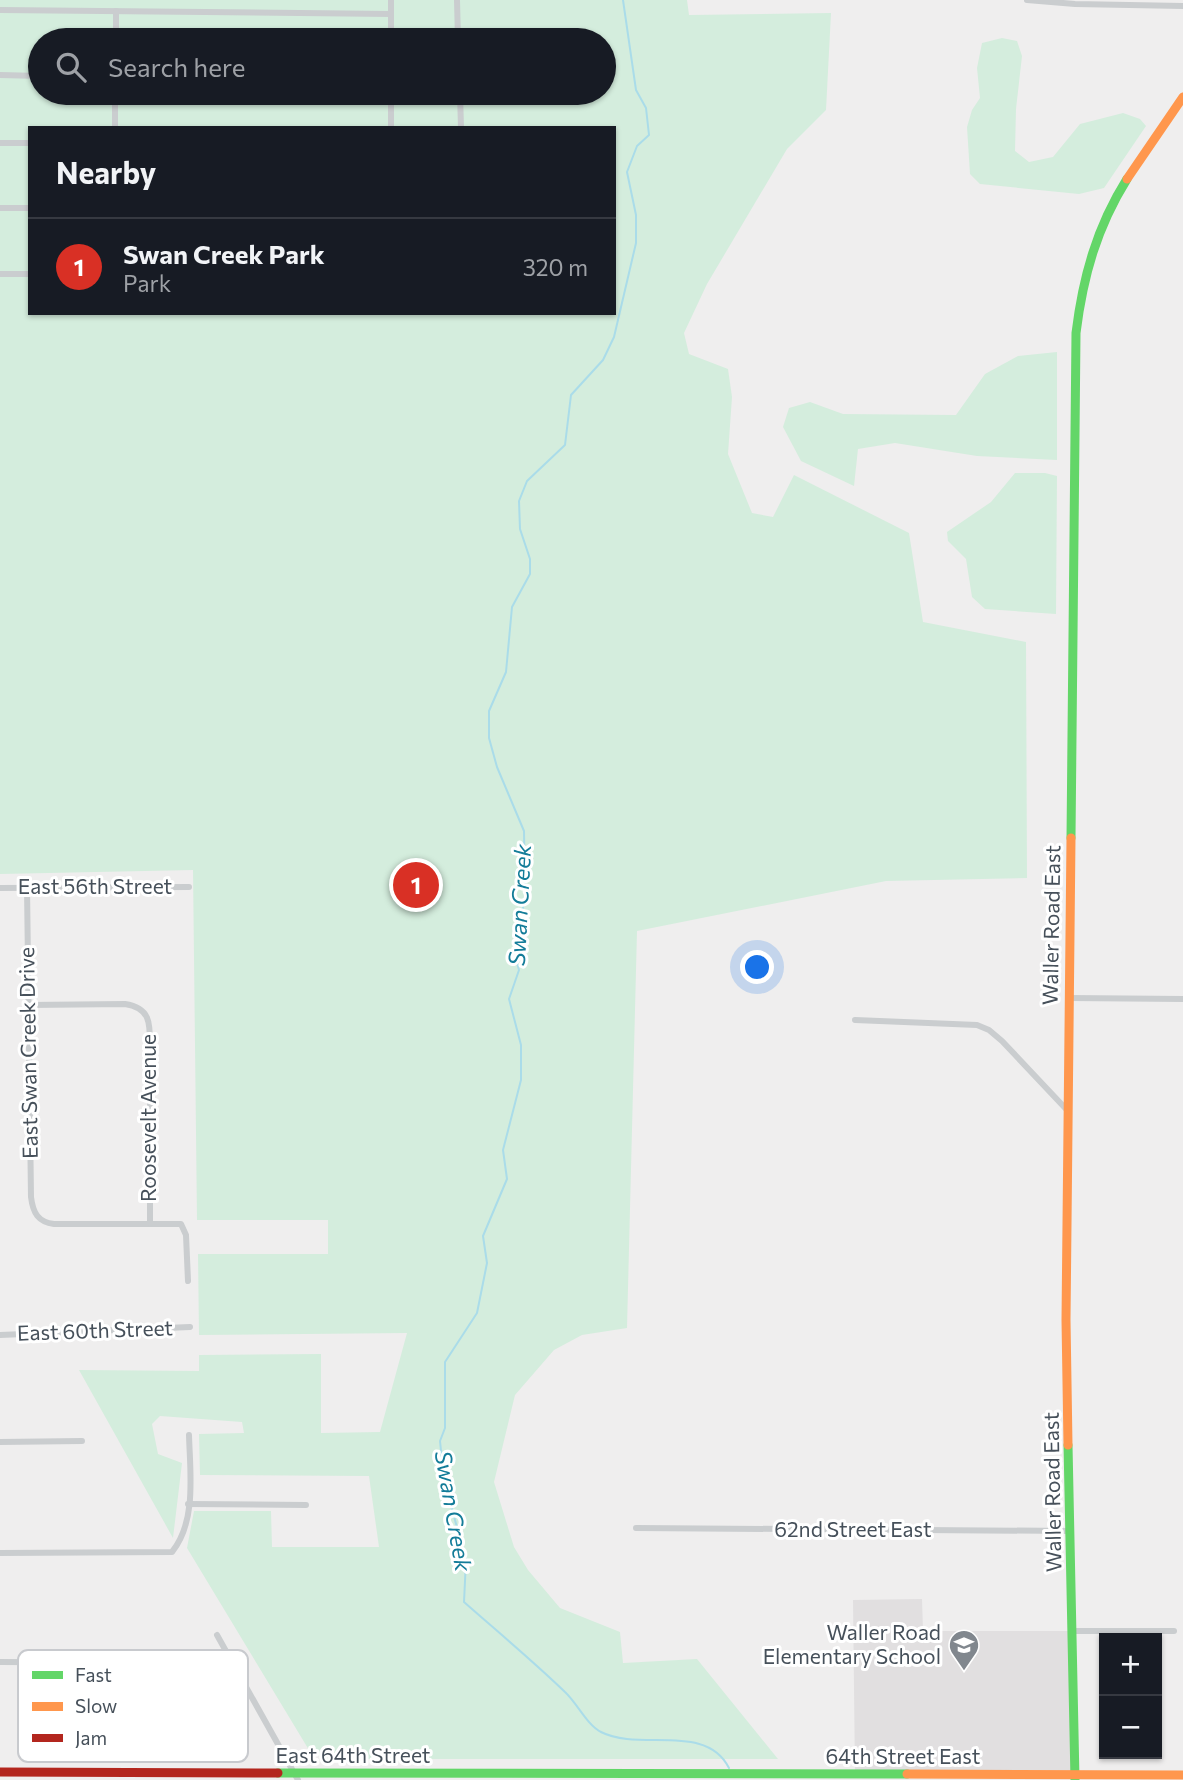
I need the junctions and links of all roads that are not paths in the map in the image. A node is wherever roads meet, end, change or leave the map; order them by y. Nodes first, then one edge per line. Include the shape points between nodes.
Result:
1 (391, 0) edge
2 (457, 0) edge
3 (1027, 0) edge
4 (1183, 6) edge
5 (0, 10) edge
6 (116, 11) junction
7 (391, 14) junction
8 (116, 28) edge
9 (391, 28) edge
10 (458, 28) edge
11 (0, 75) edge
12 (28, 76) edge
13 (1183, 97) edge
14 (115, 105) edge
15 (391, 105) edge
16 (460, 105) edge
17 (115, 126) edge
18 (391, 126) edge
19 (461, 126) edge
20 (0, 144) edge
21 (28, 144) edge
22 (0, 208) edge
23 (28, 208) edge
24 (0, 274) edge
25 (28, 274) edge
26 (27, 887) junction
27 (189, 887) dead end
28 (0, 888) edge
29 (1069, 998) junction
30 (1183, 999) edge
31 (29, 1005) junction
32 (855, 1020) dead end
33 (1067, 1110) junction
34 (150, 1223) junction
35 (188, 1281) dead end
36 (190, 1327) dead end
37 (0, 1335) edge
38 (190, 1435) dead end
39 (82, 1441) dead end
40 (0, 1442) edge
41 (188, 1504) junction
42 (306, 1505) dead end
43 (636, 1528) dead end
44 (1071, 1531) junction
45 (0, 1553) edge
46 (1074, 1631) junction
47 (1174, 1631) dead end
48 (217, 1635) dead end
49 (225, 1650) edge
50 (0, 1662) edge
51 (18, 1662) edge
52 (248, 1691) edge
53 (0, 1772) edge
54 (623, 1774) joint
55 (1183, 1775) edge
56 (61, 1776) edge
57 (296, 1777) edge
58 (1075, 1777) edge

1 - 7 street
2 - 10 street
3 - 4 street
5 - 6 street
6 - 7 street
6 - 8 street
7 - 9 street
11 - 12 street
13 - 29 street, Waller Road East via 1128,177 1103,223 1090,255 1077,322
14 - 17 street
15 - 18 street
16 - 19 street
20 - 21 street
22 - 23 street
24 - 25 street
26 - 27 street, East 56th Street
26 - 28 street, East 56th Street
26 - 31 street, East Swan Creek Drive
29 - 30 street
29 - 33 street, Waller Road East
31 - 34 street, East Swan Creek Drive via 31,1198 37,1217 54,1224
31 - 34 street, Roosevelt Avenue via 125,1004 145,1013 150,1046
32 - 33 street via 977,1025 989,1030
33 - 44 street, Waller Road East
34 - 35 street via 178,1223 185,1228
36 - 37 street, East 60th Street
38 - 41 street
39 - 40 street
41 - 42 street
41 - 45 street via 185,1528 172,1552
43 - 44 street, 62nd Street East
44 - 46 street, Waller Road East
46 - 47 street
46 - 58 street, Waller Road East
48 - 49 street
50 - 51 street
52 - 57 street
53 - 56 street, East 64th Street
54 - 57 street, East 64th Street
54 - 58 street, 64th Street East
55 - 58 street, 64th Street East
56 - 57 street, East 64th Street

